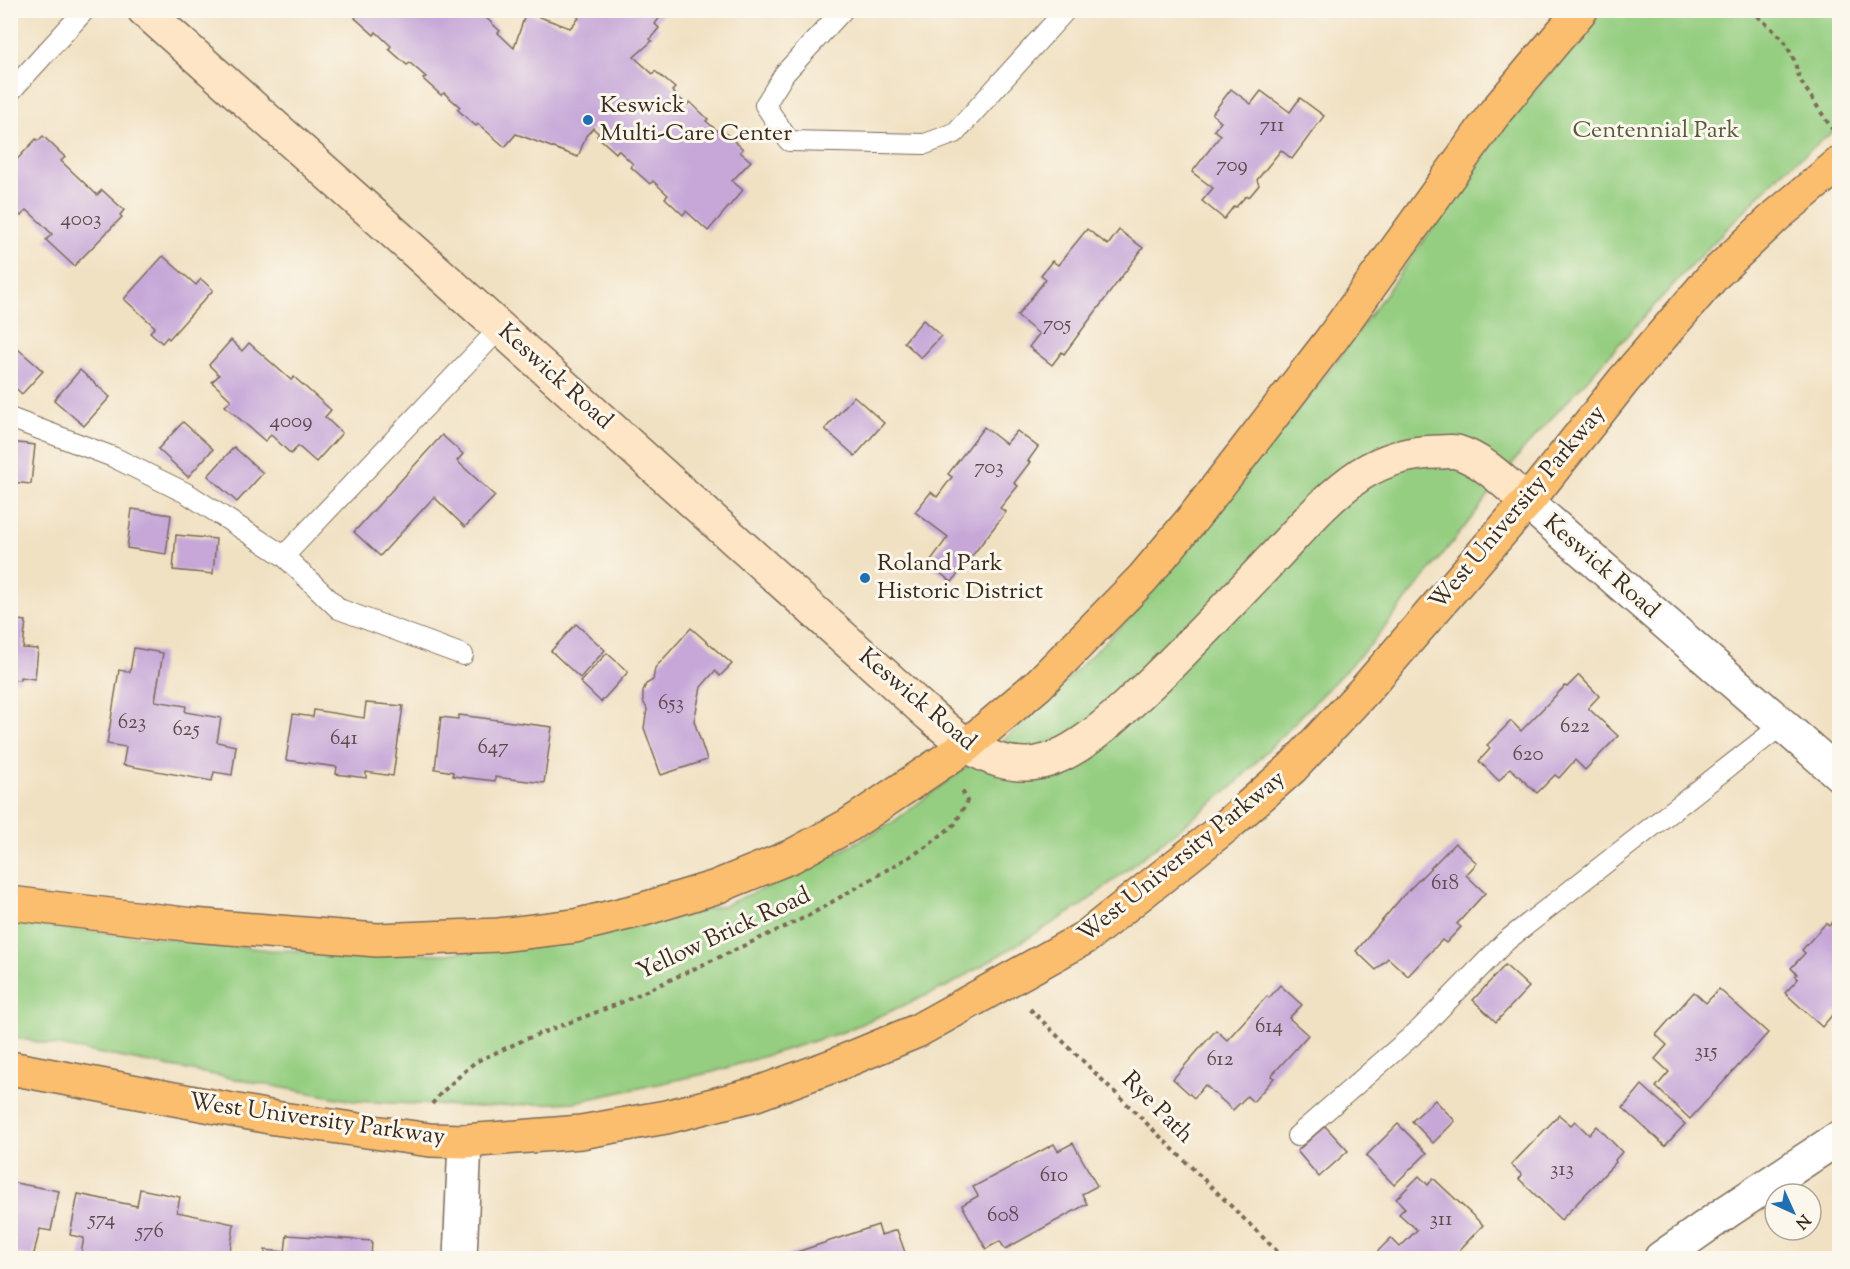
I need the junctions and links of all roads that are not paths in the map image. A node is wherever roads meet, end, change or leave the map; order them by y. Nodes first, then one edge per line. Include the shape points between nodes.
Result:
1 (85, 10) edge
2 (144, 10) edge
3 (843, 10) edge
4 (1066, 10) edge
5 (1581, 10) edge
6 (10, 92) edge
7 (1838, 157) edge
8 (500, 328) junction
9 (10, 418) edge
10 (1527, 502) junction
11 (284, 556) junction
12 (462, 655) dead end
13 (1783, 724) junction
14 (966, 746) junction
15 (1839, 775) edge
16 (10, 903) edge
17 (10, 1068) edge
18 (1297, 1136) dead end
19 (1839, 1137) edge
20 (465, 1141) junction
21 (460, 1258) edge
22 (1661, 1258) edge

1 - 6 lane
2 - 8 street, Keswick Road
3 - 4 lane via 785,74 765,105 789,141 925,144 955,133
5 - 14 main road via 1496,111 1331,340 1194,517 1091,632 1038,685
7 - 10 main road, West University Parkway via 1714,275
8 - 11 lane
8 - 14 street, Keswick Road
9 - 11 lane via 113,457 179,489
10 - 13 street, Keswick Road
10 - 14 street, Keswick Road via 1483,465 1455,452 1396,457 1362,474 1328,501 1168,668 1111,722 1071,749 1028,764 1003,762
10 - 20 main road, West University Parkway via 1292,768 1230,824 1086,937 917,1031 756,1094 666,1117 581,1132
11 - 12 lane via 339,609
13 - 15 street, Keswick Road
13 - 18 lane via 1506,941 1421,1028
14 - 16 main road via 849,825 792,856 716,887 575,926 498,935 377,940 193,925
17 - 20 main road, West University Parkway via 274,1118 430,1140
19 - 22 street
20 - 21 street

